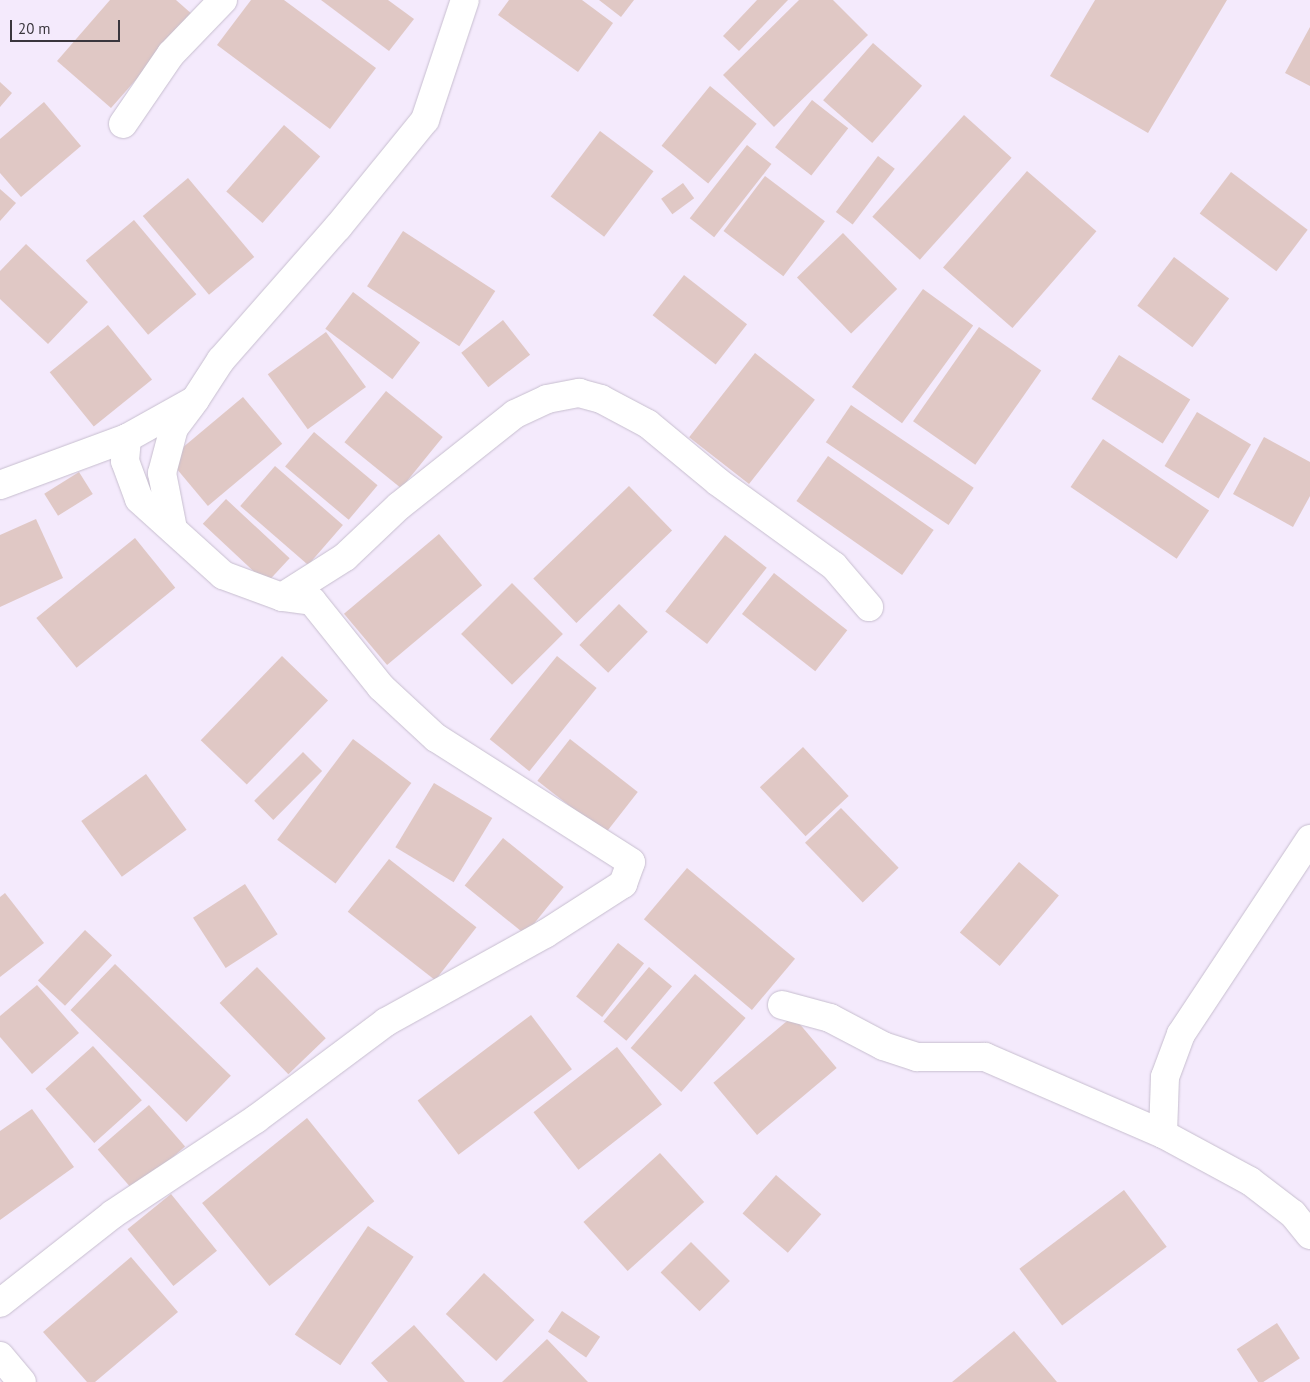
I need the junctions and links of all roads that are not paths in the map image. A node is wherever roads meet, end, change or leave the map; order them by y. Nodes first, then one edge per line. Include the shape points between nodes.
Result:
1 (224, 0) edge
2 (457, 4) edge
3 (123, 124) dead end
4 (195, 400) junction
5 (128, 438) junction
6 (0, 485) edge
7 (173, 529) junction
8 (282, 598) junction
9 (869, 607) dead end
10 (1310, 839) edge
11 (782, 1005) dead end
12 (1163, 1134) junction
13 (1310, 1235) edge
14 (0, 1303) edge
15 (0, 1356) edge
16 (22, 1382) edge

1 - 3 street via 171,54
2 - 4 street via 424,120 338,228 221,360
4 - 5 street
4 - 7 street via 174,428 162,473
5 - 6 street
5 - 7 street via 125,461 139,499
7 - 8 street via 223,575
8 - 9 street via 345,557 399,506 515,414 547,399 579,393 601,399 648,424 718,482 834,566
8 - 14 street via 312,600 381,687 436,738 631,862 630,873 623,884 545,934 386,1022 256,1119 113,1214
10 - 12 street via 1182,1034 1165,1077
11 - 12 street via 830,1018 883,1046 917,1057 985,1057
12 - 13 street via 1250,1182 1293,1214
15 - 16 street

